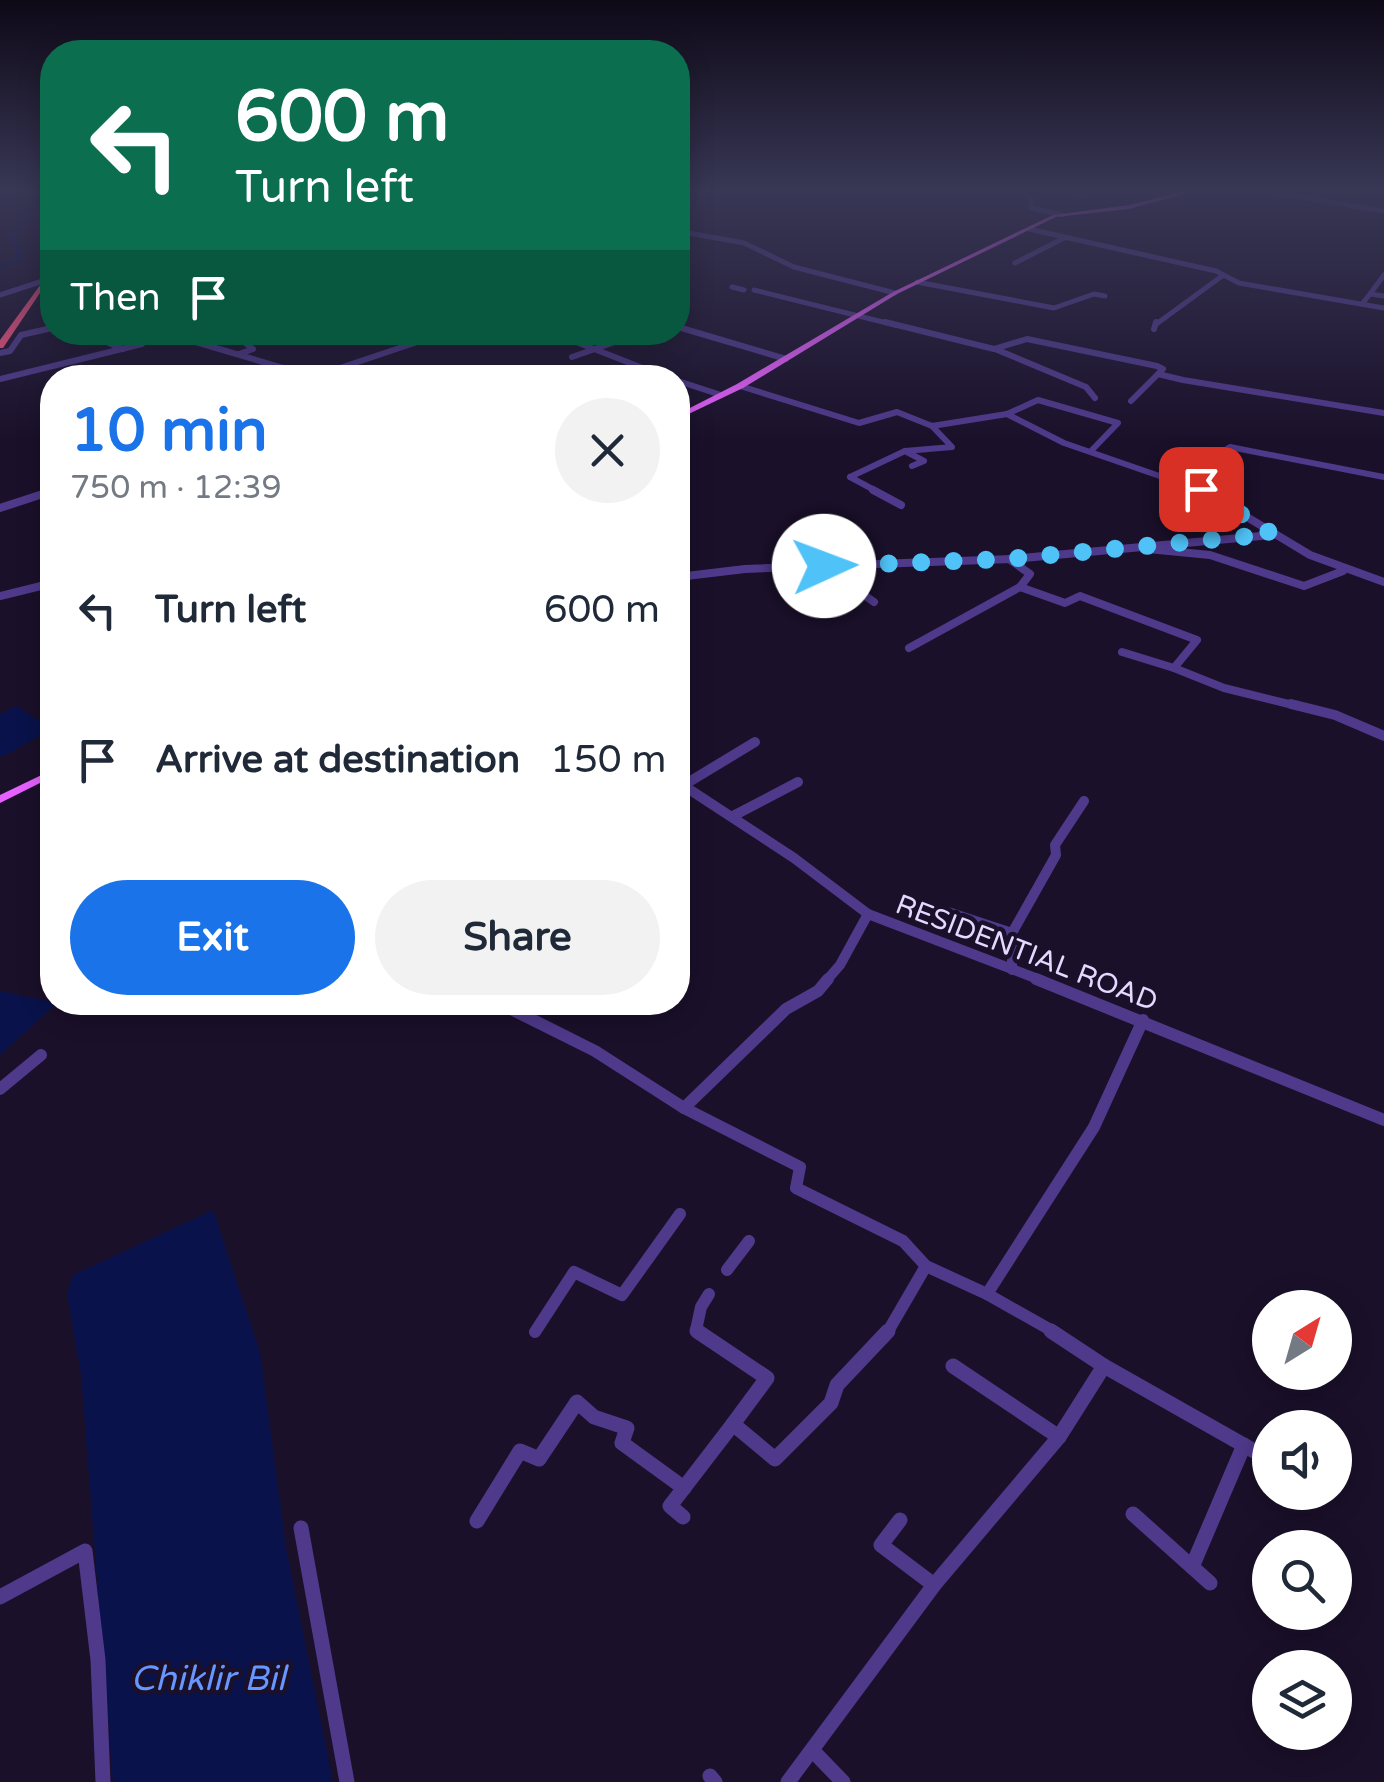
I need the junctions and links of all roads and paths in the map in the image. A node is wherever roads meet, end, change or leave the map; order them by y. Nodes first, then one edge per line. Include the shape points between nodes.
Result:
1 (826, 275) edge
2 (931, 275) edge
3 (1384, 275) edge
4 (1222, 276) joint
5 (40, 280) edge
6 (916, 282) junction
7 (732, 287) dead end
8 (744, 290) dead end
9 (754, 290) dead end
10 (40, 291) edge
11 (895, 293) junction
12 (1370, 294) junction
13 (0, 295) edge
14 (1105, 296) dead end
15 (1384, 296) edge
16 (1362, 304) junction
17 (1384, 308) edge
18 (857, 316) junction
19 (1154, 329) dead end
20 (40, 331) edge
21 (690, 331) edge
22 (114, 345) edge
23 (138, 345) edge
24 (210, 345) edge
25 (247, 345) edge
26 (408, 345) edge
27 (587, 345) edge
28 (609, 345) edge
29 (123, 349) junction
30 (598, 349) junction
31 (994, 349) junction
32 (0, 350) edge
33 (238, 354) junction
34 (572, 357) dead end
35 (786, 359) junction
36 (57, 365) edge
37 (284, 365) edge
38 (348, 365) edge
39 (637, 365) edge
40 (40, 369) edge
41 (1158, 374) junction
42 (0, 379) edge
43 (690, 385) edge
44 (740, 386) junction
45 (720, 395) junction
46 (1095, 398) dead end
47 (1130, 400) dead end
48 (690, 411) edge
49 (1007, 414) junction
50 (1384, 414) edge
51 (932, 426) junction
52 (1092, 450) junction
53 (904, 451) junction
54 (912, 466) dead end
55 (1384, 478) edge
56 (1178, 480) junction
57 (40, 495) edge
58 (902, 505) dead end
59 (0, 508) edge
60 (1272, 534) junction
61 (1136, 547) junction
62 (1008, 559) junction
63 (824, 566) junction
64 (1343, 570) junction
65 (690, 577) edge
66 (1384, 582) edge
67 (40, 586) edge
68 (1020, 586) junction
69 (0, 596) edge
70 (874, 602) dead end
71 (909, 648) dead end
72 (1122, 652) dead end
73 (1174, 668) junction
74 (1384, 736) edge
75 (755, 742) dead end
76 (690, 778) edge
77 (40, 779) edge
78 (798, 782) dead end
79 (690, 790) edge
80 (0, 800) edge
81 (1084, 801) dead end
82 (733, 816) junction
83 (948, 912) dead end
84 (868, 914) junction
85 (1012, 933) junction
86 (1012, 970) junction
87 (523, 1015) edge
88 (1143, 1020) junction
89 (41, 1055) dead end
90 (0, 1088) edge
91 (684, 1108) junction
92 (1384, 1120) edge
93 (680, 1214) dead end
94 (748, 1241) dead end
95 (926, 1266) junction
96 (727, 1270) dead end
97 (709, 1294) dead end
98 (987, 1294) junction
99 (536, 1332) dead end
100 (953, 1366) dead end
101 (1104, 1366) junction
102 (733, 1424) junction
103 (1058, 1437) junction
104 (1244, 1446) junction
105 (1252, 1450) edge
106 (684, 1488) junction
107 (1132, 1514) dead end
108 (682, 1517) dead end
109 (900, 1520) dead end
110 (477, 1521) dead end
111 (301, 1528) dead end
112 (1192, 1567) junction
113 (1210, 1583) dead end
114 (934, 1585) junction
115 (0, 1597) edge
116 (812, 1751) junction
117 (103, 1782) edge
118 (347, 1782) edge
119 (788, 1782) edge
120 (843, 1782) edge

1 - 11 street
2 - 6 main road
3 - 12 street
4 - 16 street
4 - 19 street via 1156,321
5 - 13 street
6 - 11 main road
6 - 14 street via 1054,308
7 - 8 street
9 - 18 street
10 - 32 highway
11 - 18 main road
12 - 15 street
12 - 16 street
16 - 17 street
18 - 31 street
18 - 35 main road
20 - 32 street via 20,336 10,351
21 - 35 street
22 - 29 street
23 - 29 street
24 - 33 street
25 - 33 street via 252,350
26 - 38 street
27 - 30 street
28 - 30 street
29 - 36 street
30 - 34 street
30 - 39 street
31 - 41 street via 1027,339 1157,366
31 - 46 street via 1086,387
33 - 37 street
35 - 44 main road
40 - 42 street
41 - 47 street
41 - 50 street
43 - 45 street
44 - 45 main road
44 - 51 street via 856,423 897,412
45 - 48 main road
49 - 51 street
49 - 52 street
49 - 52 street via 1039,400 1118,423
51 - 53 street via 952,447
52 - 56 street
53 - 54 street via 924,461
53 - 58 street via 850,476
55 - 56 street via 1230,447
56 - 60 street
57 - 59 street
60 - 61 street
60 - 64 street
61 - 62 street
61 - 64 street via 1210,555 1304,586
62 - 63 street
62 - 68 street via 1030,574
63 - 65 street
63 - 70 street
64 - 66 street
67 - 69 street
68 - 71 street
68 - 73 street via 1065,603 1080,596 1197,640
72 - 73 street
73 - 74 street
75 - 76 street
77 - 80 main road
78 - 82 street
79 - 82 street, RESIDENTIAL ROAD
81 - 85 street
82 - 84 street, RESIDENTIAL ROAD
83 - 85 street
84 - 86 street, RESIDENTIAL ROAD
84 - 91 street via 818,991 786,1009
85 - 86 street
86 - 88 street, RESIDENTIAL ROAD
87 - 91 street
88 - 92 street, RESIDENTIAL ROAD
88 - 98 street via 1094,1127
89 - 90 street
91 - 95 street via 800,1166 796,1188 903,1241
93 - 99 street via 622,1295 574,1272
94 - 96 street
95 - 98 street
95 - 102 street via 885,1336 837,1385 831,1404 774,1458
97 - 102 street via 696,1330 767,1378
98 - 101 street
100 - 103 street
101 - 103 street
101 - 104 street
102 - 106 street
103 - 114 street
104 - 105 street
104 - 112 street
106 - 108 street via 670,1506
106 - 110 street via 622,1443 627,1428 594,1417 577,1402 539,1459 520,1451
107 - 112 street
109 - 114 street via 882,1544
111 - 118 street
112 - 113 street
114 - 116 street
115 - 117 street via 85,1551
116 - 119 street
116 - 120 street

